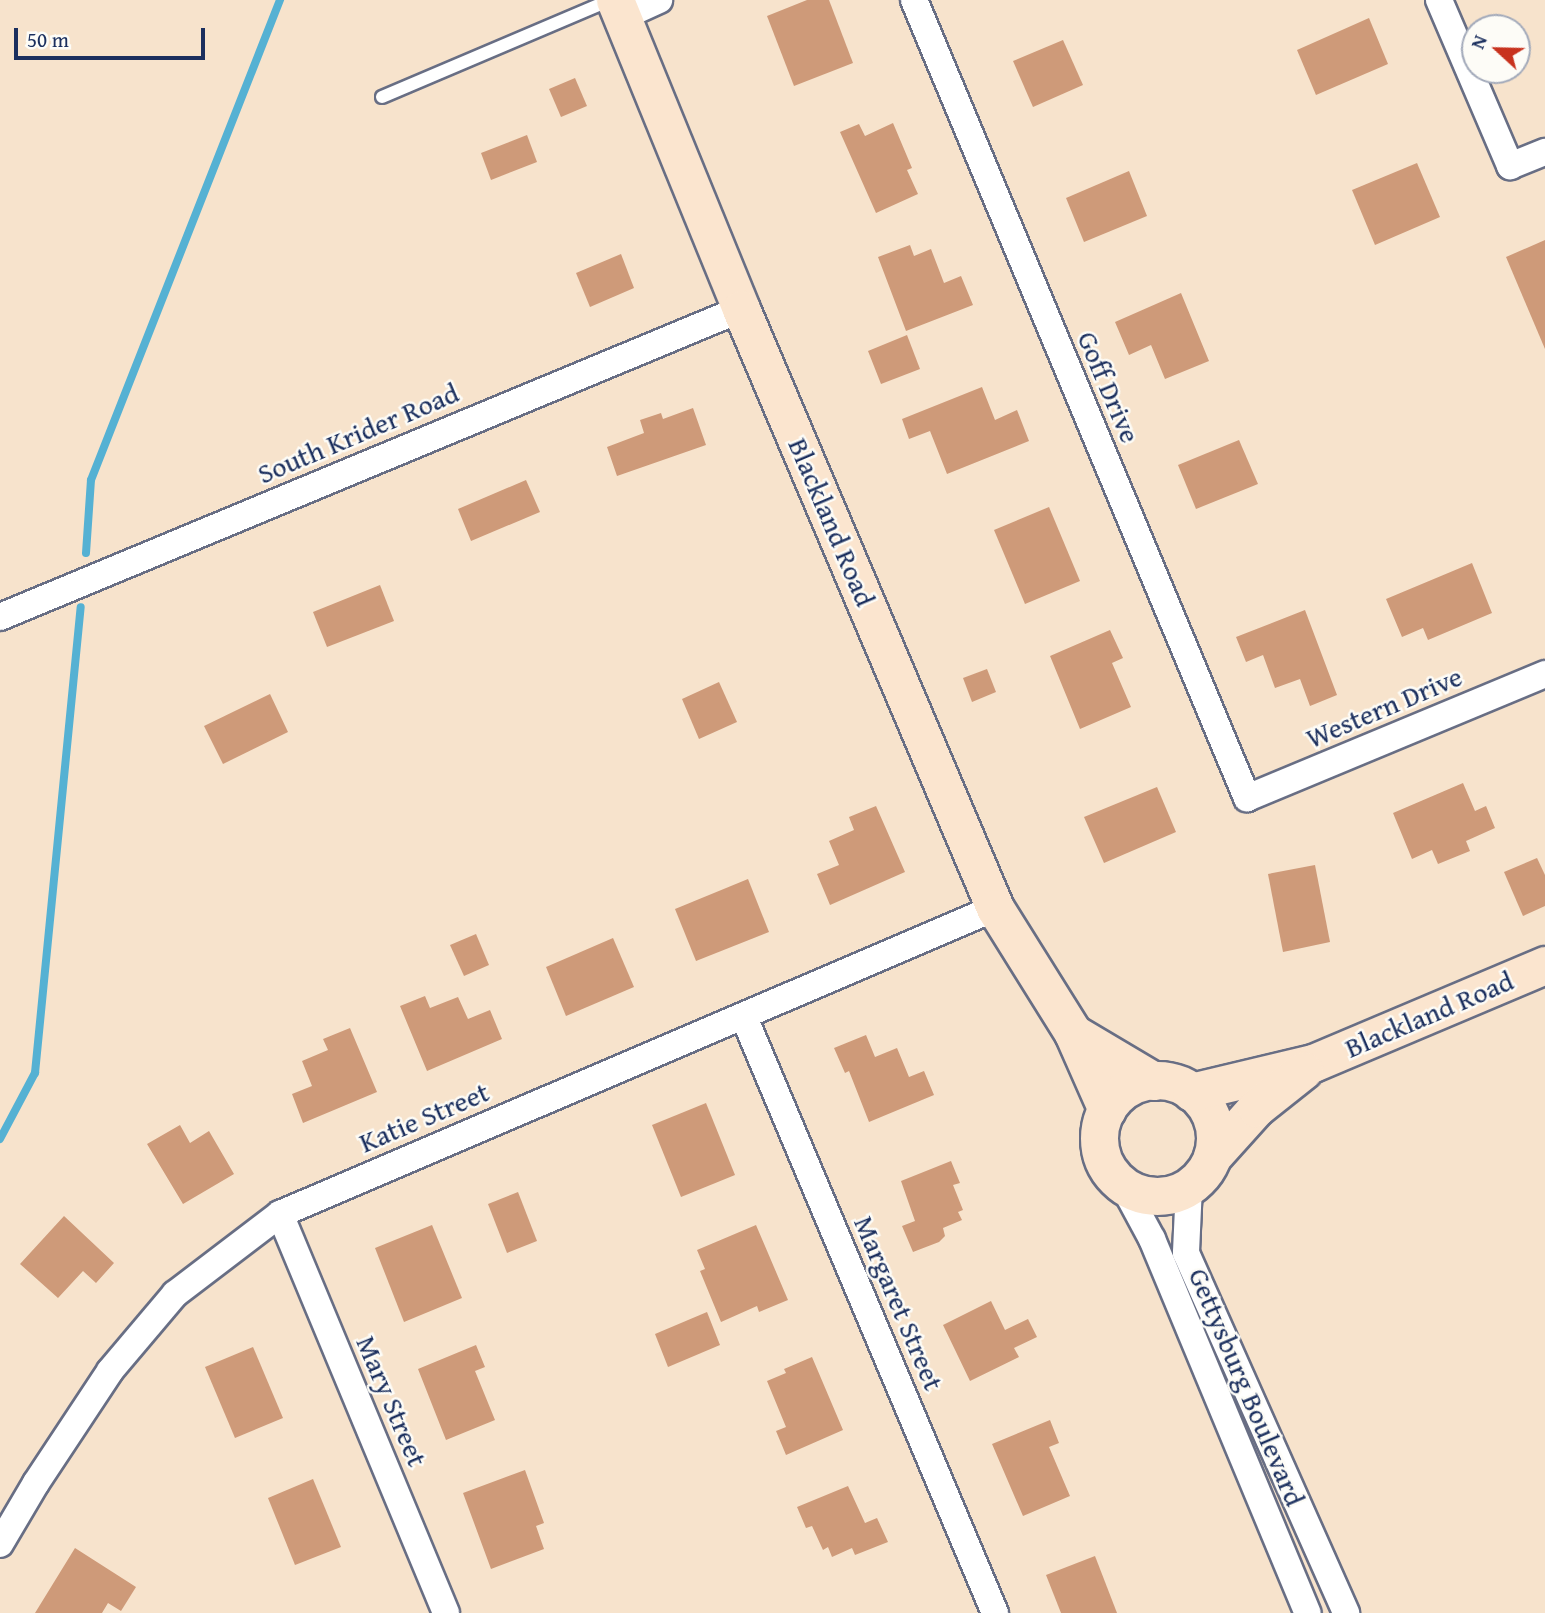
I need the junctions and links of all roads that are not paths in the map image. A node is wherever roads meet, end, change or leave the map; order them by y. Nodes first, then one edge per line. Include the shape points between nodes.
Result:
1 (659, 0) edge
2 (914, 0) edge
3 (1439, 0) edge
4 (615, 5) edge
5 (382, 97) dead end
6 (1545, 152) edge
7 (741, 309) junction
8 (0, 617) edge
9 (1545, 674) edge
10 (1247, 798) joint
11 (995, 908) junction
12 (1545, 965) edge
13 (744, 1017) junction
14 (1073, 1033) junction
15 (1313, 1063) junction
16 (1154, 1081) junction
17 (1191, 1092) junction
18 (1107, 1110) junction
19 (1212, 1157) junction
20 (1189, 1186) junction
21 (1125, 1187) junction
22 (280, 1214) junction
23 (0, 1544) edge
24 (446, 1613) edge
25 (995, 1613) edge
26 (1308, 1613) edge
27 (1346, 1613) edge

1 - 4 street
2 - 10 street, Goff Drive
3 - 6 street via 1510,166
4 - 5 lane
4 - 7 street, Blackland Road
7 - 8 street, South Krider Road
7 - 11 street, Blackland Road
9 - 10 street, Western Drive
11 - 13 street, Katie Street
11 - 14 street, Blackland Road
12 - 15 street, Blackland Road
13 - 22 street, Katie Street
13 - 25 street, Margaret Street
14 - 16 street, Blackland Road
14 - 18 street, Blackland Road
15 - 17 street, Blackland Road
15 - 19 street, Blackland Road via 1256,1108
16 - 17 street via 1182,1085
16 - 18 street via 1126,1089
17 - 19 street via 1209,1112 1215,1130
18 - 21 street via 1099,1138 1102,1157
19 - 20 street
20 - 21 street via 1161,1197
20 - 27 street, Gettysburg Boulevard via 1186,1253
21 - 26 street, Gettysburg Boulevard via 1152,1239
22 - 23 street, Katie Street via 175,1294 110,1371
22 - 24 street, Mary Street

